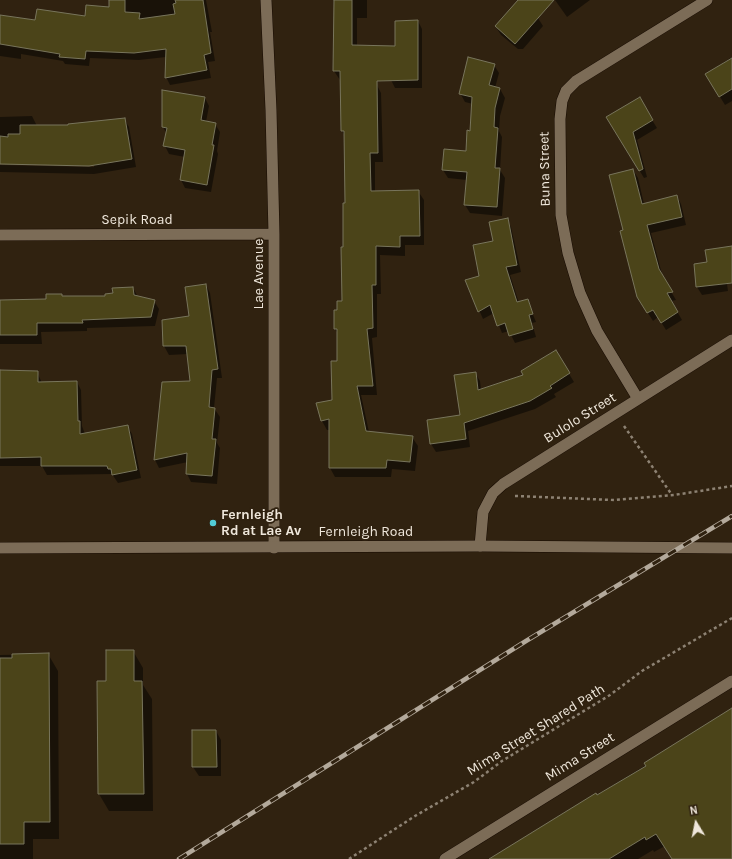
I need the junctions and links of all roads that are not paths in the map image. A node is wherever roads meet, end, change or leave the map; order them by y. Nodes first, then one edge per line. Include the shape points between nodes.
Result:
1 (266, 0) edge
2 (707, 0) edge
3 (274, 234) junction
4 (0, 235) edge
5 (732, 340) edge
6 (638, 399) junction
7 (480, 546) junction
8 (0, 548) edge
9 (274, 548) junction
10 (732, 548) edge
11 (732, 681) edge
12 (445, 859) edge

1 - 3 street, Lae Avenue via 272,110
2 - 6 street, Buna Street via 576,81 566,91 562,101 561,208 568,253 580,293 597,331
3 - 4 street, Sepik Road
3 - 9 street, Lae Avenue
5 - 6 street, Bulolo Street
6 - 7 street, Bulolo Street via 503,484 493,493 484,512
7 - 9 street, Fernleigh Road
7 - 10 street, Fernleigh Road
8 - 9 street, Fernleigh Road
11 - 12 street, Mima Street

